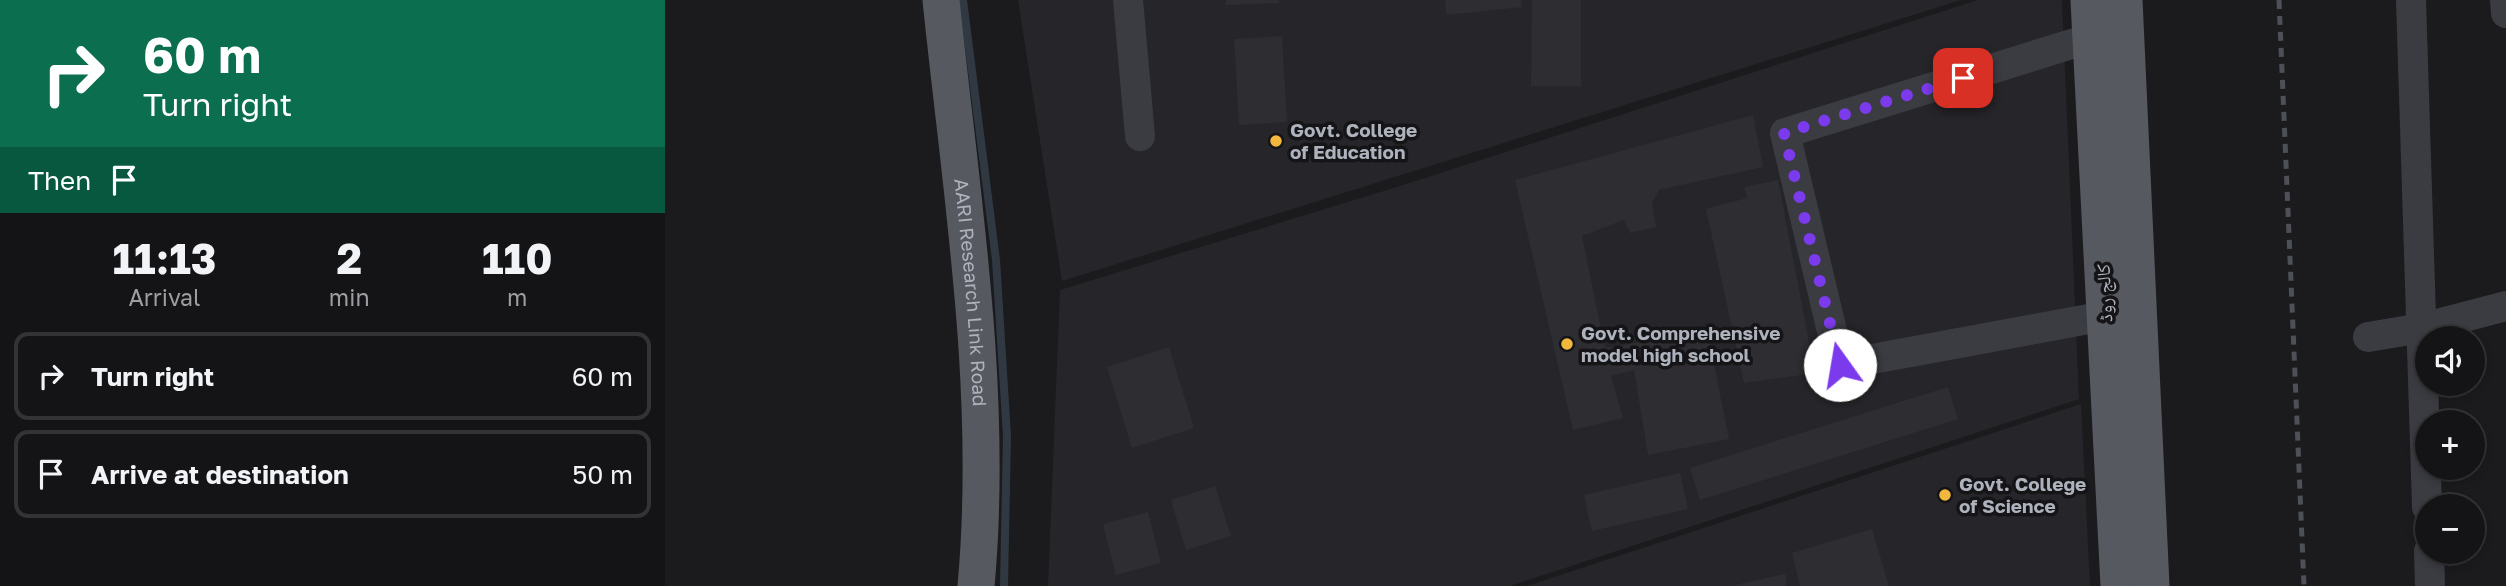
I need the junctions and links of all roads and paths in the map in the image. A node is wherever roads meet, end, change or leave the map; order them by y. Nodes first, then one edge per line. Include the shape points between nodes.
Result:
1 (941, 0) edge
2 (1128, 0) edge
3 (2089, 0) edge
4 (2123, 0) edge
5 (2411, 0) edge
6 (2505, 0) edge
7 (2506, 13) edge
8 (2091, 38) junction
9 (1140, 136) dead end
10 (2506, 306) edge
11 (2105, 316) junction
12 (2421, 326) edge
13 (2429, 326) edge
14 (2415, 329) edge
15 (2368, 337) dead end
16 (2423, 396) edge
17 (2427, 494) edge
18 (2429, 564) edge
19 (976, 586) edge
20 (2119, 586) edge
21 (2151, 586) edge
22 (2430, 586) edge

1 - 19 main road, AARI Research Link Road via 975,342 980,428
2 - 9 street
3 - 8 main road, کالج روڈ
4 - 21 main road, کالج روڈ
5 - 12 street
6 - 7 street
8 - 11 main road, کالج روڈ
8 - 11 street via 1784,133 1840,365
10 - 13 street
11 - 20 main road, کالج روڈ
14 - 15 street
16 - 17 street
18 - 22 street

